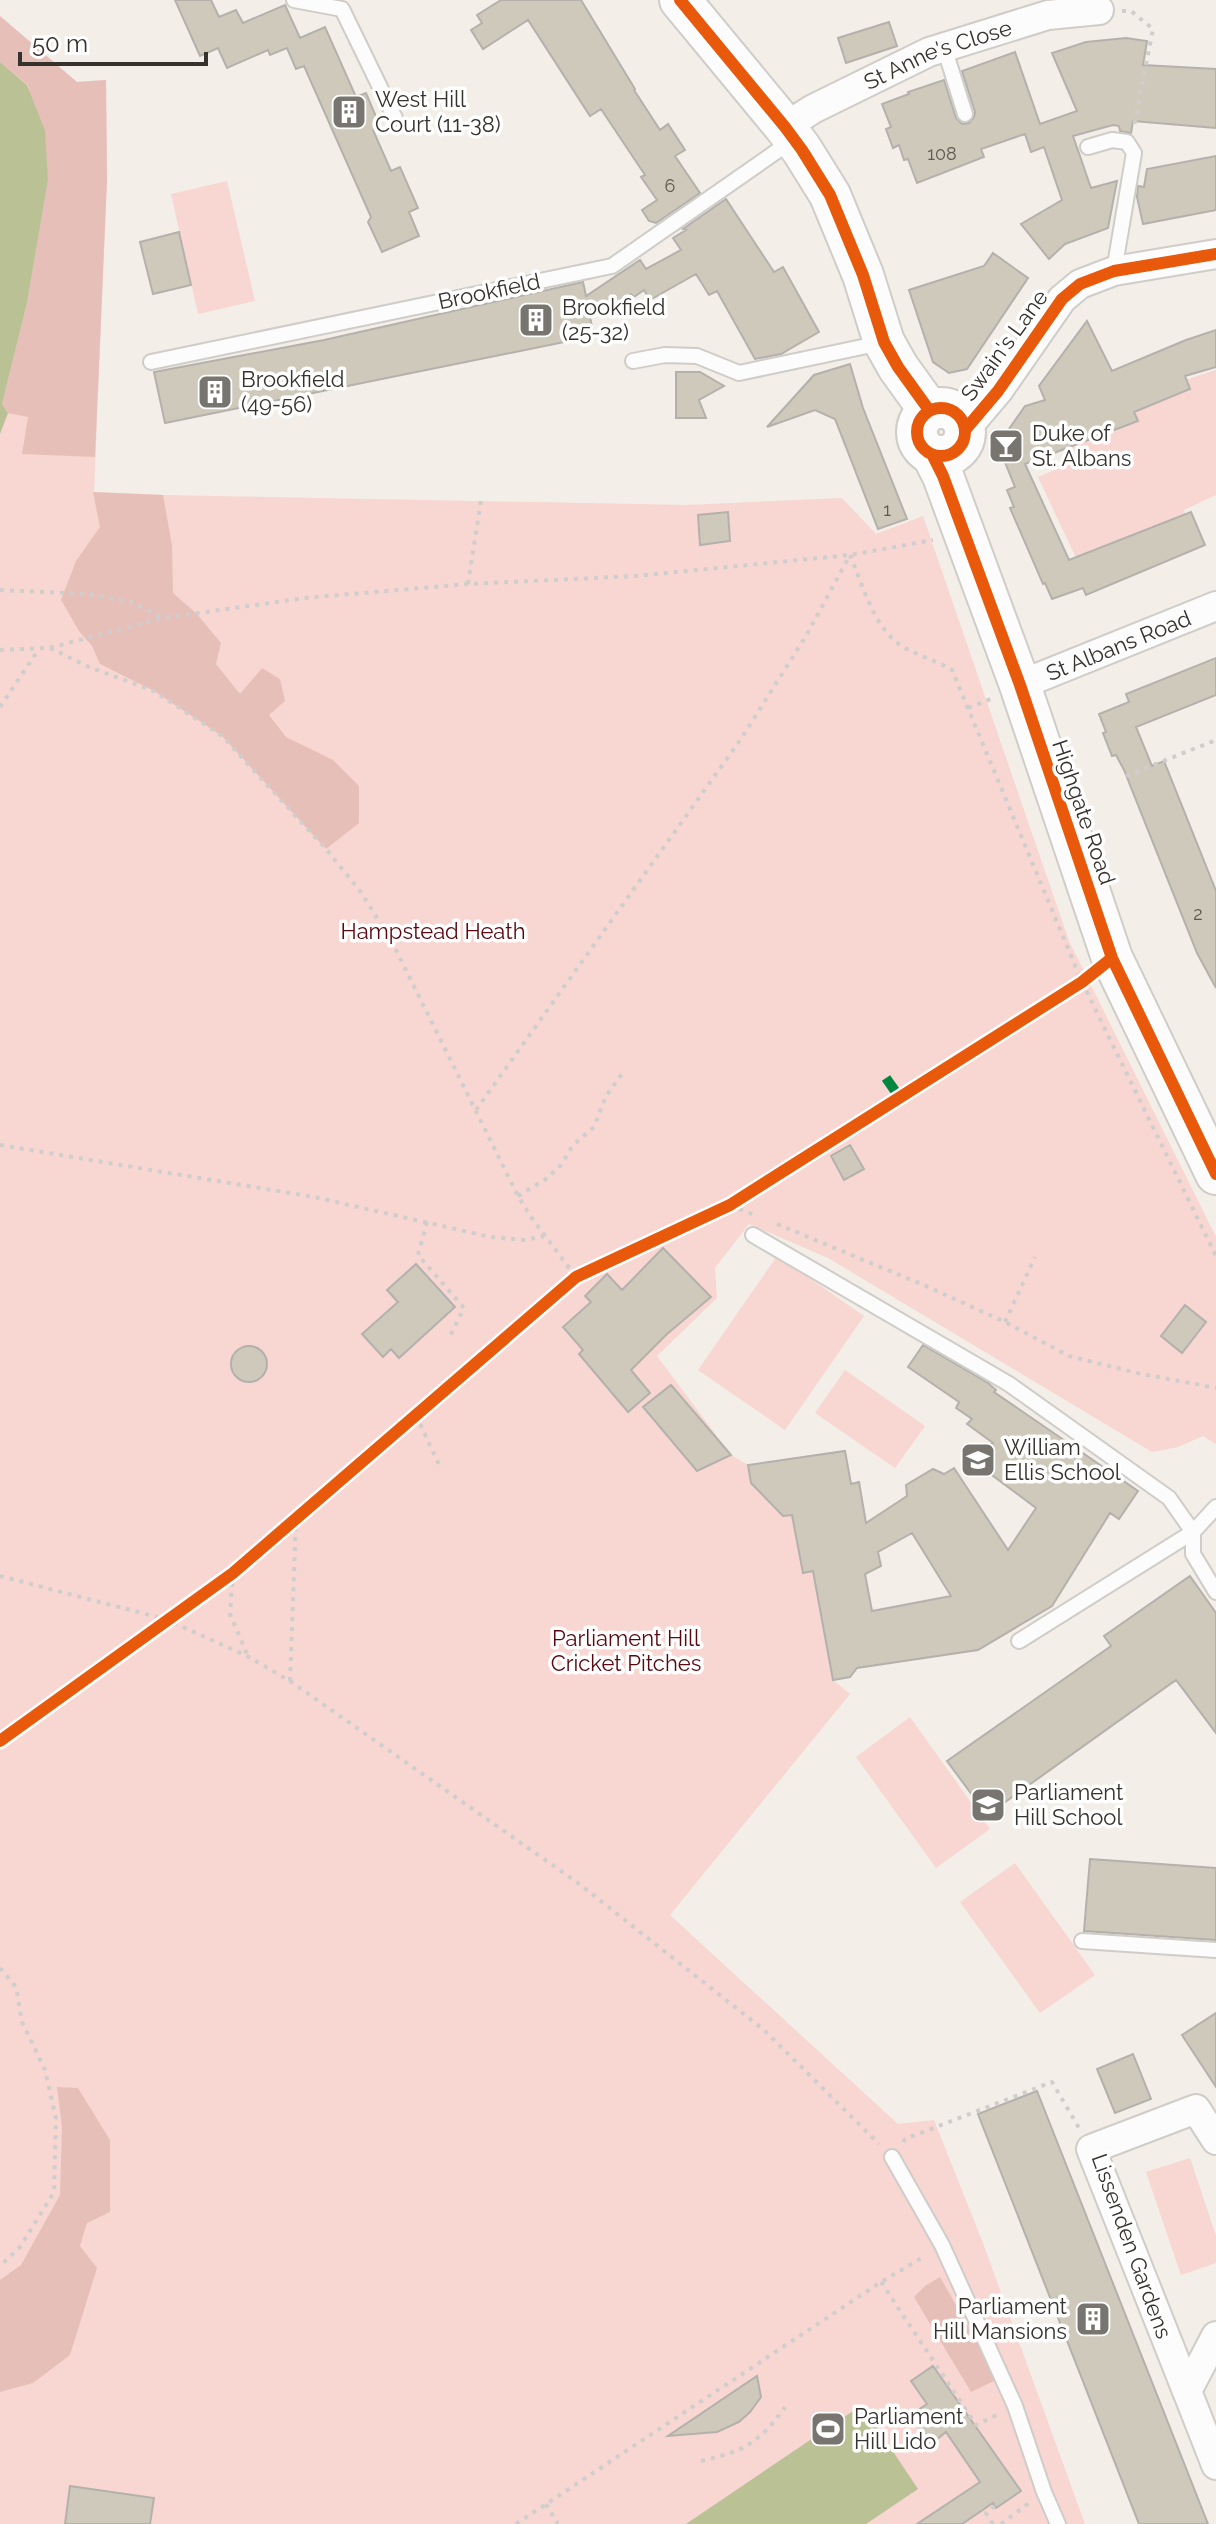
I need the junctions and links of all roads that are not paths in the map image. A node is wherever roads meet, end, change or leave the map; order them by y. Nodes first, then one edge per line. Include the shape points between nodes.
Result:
1 (294, 0) edge
2 (680, 0) edge
3 (1099, 10) road end
4 (944, 47) junction
5 (965, 114) dead end
6 (395, 118) dead end
7 (789, 133) junction
8 (1088, 147) dead end
9 (1216, 254) edge
10 (1114, 271) junction
11 (884, 342) junction
12 (633, 361) dead end
13 (151, 362) dead end
14 (929, 410) junction
15 (965, 430) junction
16 (933, 456) junction
17 (1216, 606) edge
18 (1020, 685) junction
19 (1216, 1174) edge
20 (753, 1235) dead end
21 (1216, 1507) edge
22 (1193, 1532) junction
23 (1216, 1592) edge
24 (1019, 1641) dead end
25 (1082, 1941) dead end
26 (1216, 1950) edge
27 (1216, 2140) edge
28 (892, 2157) road end
29 (1216, 2336) edge
30 (1187, 2391) junction
31 (1216, 2465) edge
32 (1058, 2524) edge

1 - 6 lane via 342,9
2 - 7 street
3 - 4 street, St Anne's Close via 1048,15
4 - 5 lane
4 - 7 street, St Anne's Close via 813,109
7 - 11 street via 830,195
7 - 13 lane, Brookfield via 612,266
8 - 10 lane via 1112,140 1127,142 1134,153
9 - 10 street, Swain's Lane
10 - 15 street, Swain's Lane via 1080,284 1062,299
11 - 12 lane via 739,373 697,356
11 - 14 street
14 - 15 street via 948,408
14 - 16 street via 916,434
15 - 16 street via 952,454
16 - 18 street, Highgate Road
17 - 18 street, St Albans Road
18 - 19 street, Highgate Road via 1112,958
20 - 22 lane via 1009,1384 1169,1498
21 - 22 lane
22 - 23 lane via 1193,1554
22 - 24 lane
25 - 26 lane
27 - 30 street, Lissenden Gardens via 1196,2109 1091,2149
28 - 32 lane via 942,2245 1015,2406
29 - 30 street
30 - 31 street, Lissenden Gardens

